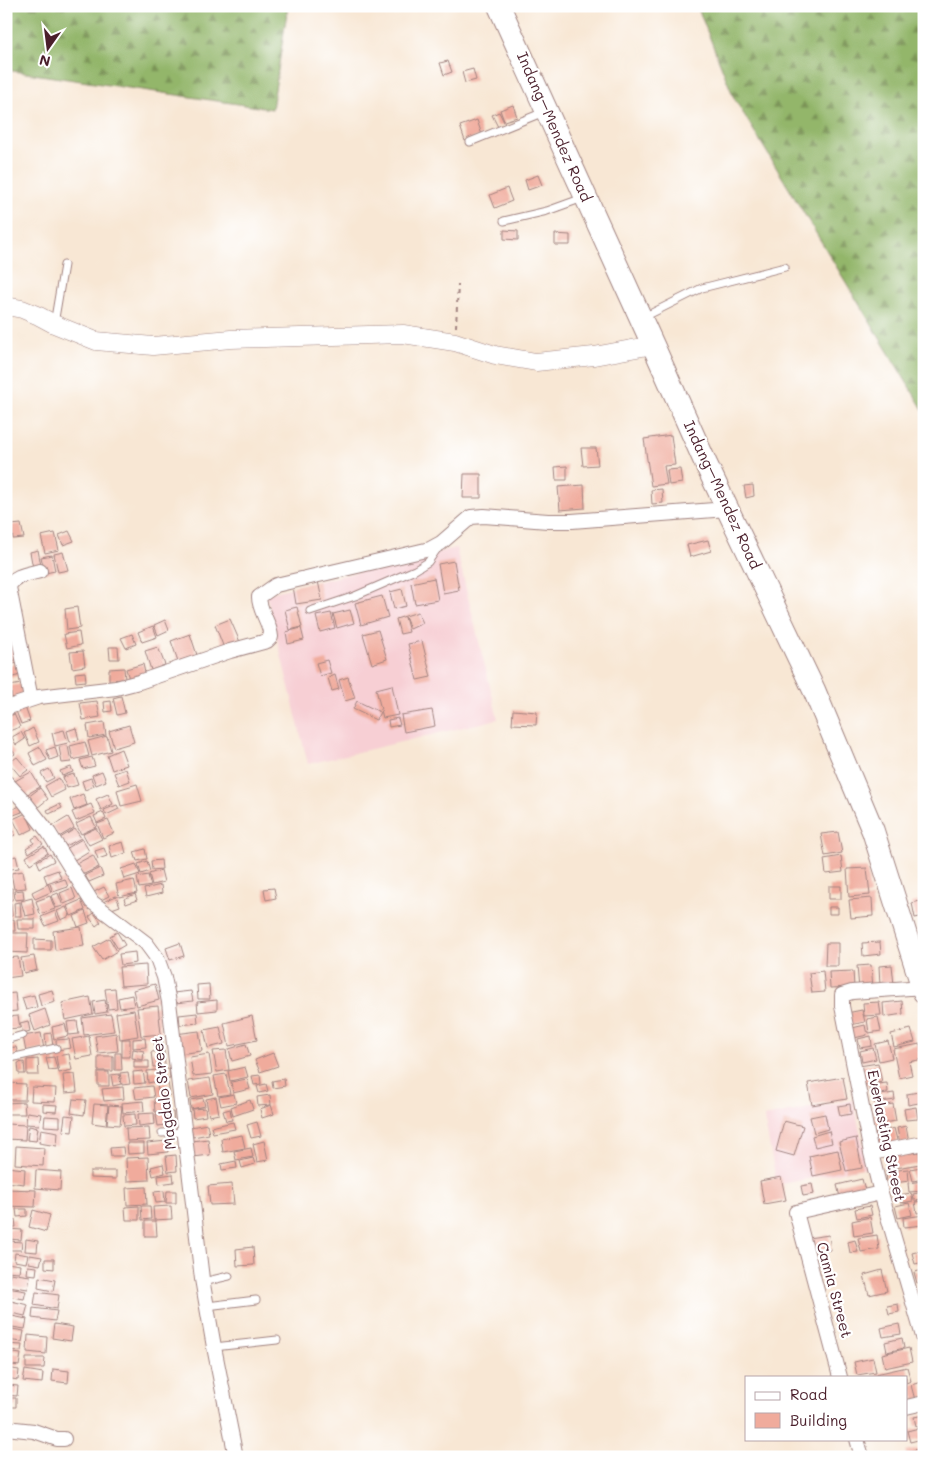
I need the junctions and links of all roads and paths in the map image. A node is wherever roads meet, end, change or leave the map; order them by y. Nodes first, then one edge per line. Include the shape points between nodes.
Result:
1 (499, 6) edge
2 (546, 111) junction
3 (470, 142) dead end
4 (586, 198) junction
5 (504, 221) dead end
6 (64, 264) dead end
7 (785, 267) dead end
8 (458, 284) dead end
9 (6, 306) edge
10 (641, 318) junction
11 (54, 324) junction
12 (455, 342) junction
13 (654, 345) junction
14 (727, 509) junction
15 (442, 542) junction
16 (40, 571) dead end
17 (310, 610) dead end
18 (31, 699) junction
19 (6, 708) edge
20 (6, 782) edge
21 (923, 988) edge
22 (24, 1035) dead end
23 (6, 1040) edge
24 (56, 1048) dead end
25 (6, 1059) edge
26 (185, 1132) junction
27 (162, 1133) dead end
28 (924, 1143) edge
29 (871, 1153) junction
30 (881, 1193) junction
31 (229, 1276) dead end
32 (203, 1282) junction
33 (256, 1300) dead end
34 (207, 1306) junction
35 (277, 1340) dead end
36 (924, 1340) edge
37 (214, 1347) junction
38 (840, 1376) edge
39 (924, 1403) edge
40 (908, 1407) edge
41 (6, 1428) edge
42 (64, 1439) dead end
43 (857, 1440) edge
44 (236, 1457) edge
45 (862, 1457) edge

1 - 2 main road, Indang–Mendez Road
2 - 3 lane
2 - 4 main road, Indang–Mendez Road
4 - 5 lane
4 - 10 main road, Indang–Mendez Road
6 - 11 lane
7 - 10 lane via 702,288
8 - 12 path
9 - 11 street via 22,309
10 - 13 main road, Indang–Mendez Road
11 - 12 street via 96,341 153,346 231,339 374,334 403,334
12 - 13 street via 536,362
13 - 14 main road, Indang–Mendez Road
14 - 15 street via 572,521 471,517
14 - 21 main road, Indang–Mendez Road via 814,690 873,831
15 - 17 lane via 428,562 415,570 355,596
15 - 18 street via 430,549 266,590 259,597 259,605 270,627 271,637 266,641 116,688
16 - 18 street via 15,579 9,587
18 - 19 street
20 - 26 street, Magdalo Street via 49,833 92,902 141,938 157,958 169,1002
21 - 29 street, Everlasting Street via 842,995
22 - 23 lane
24 - 25 lane
26 - 27 lane
26 - 32 street, Magdalo Street
28 - 29 street
29 - 30 street, Everlasting Street
30 - 36 street, Everlasting Street
30 - 38 street, Camia Street via 796,1212
31 - 32 lane
32 - 34 street, Magdalo Street
33 - 34 lane
34 - 37 street, Magdalo Street
35 - 37 lane
37 - 44 street, Magdalo Street
39 - 40 street
41 - 42 street
43 - 45 street

